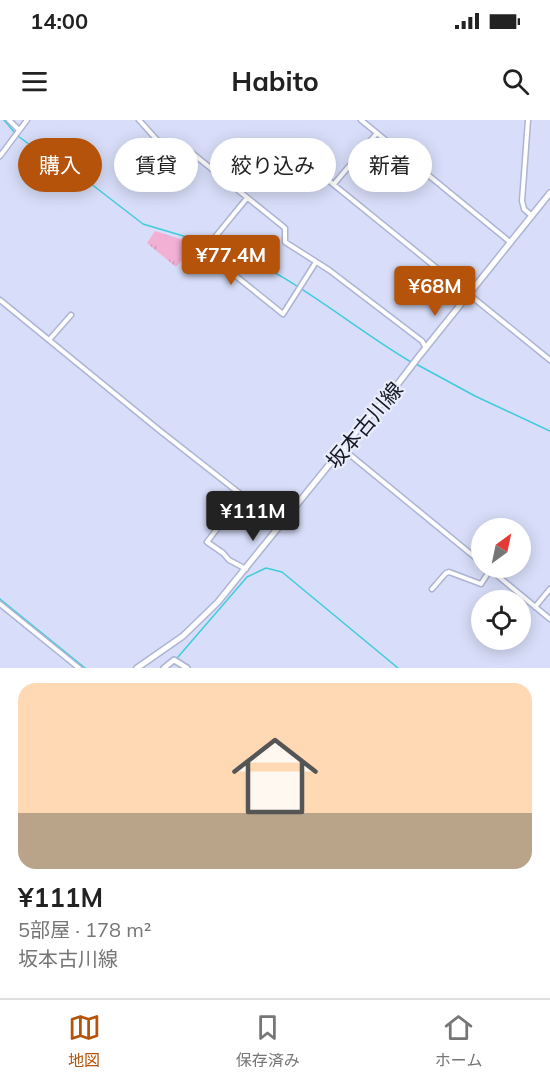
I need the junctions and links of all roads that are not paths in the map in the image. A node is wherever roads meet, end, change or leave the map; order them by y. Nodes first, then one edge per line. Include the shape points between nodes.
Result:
1 (9, 120) edge
2 (27, 120) edge
3 (139, 120) edge
4 (361, 120) edge
5 (528, 120) edge
6 (16, 133) junction
7 (377, 133) junction
8 (0, 156) edge
9 (210, 168) edge
10 (336, 182) edge
11 (336, 186) edge
12 (240, 192) edge
13 (550, 193) edge
14 (247, 198) junction
15 (532, 216) junction
16 (510, 243) junction
17 (316, 262) junction
18 (469, 294) junction
19 (0, 300) edge
20 (70, 315) dead end
21 (49, 340) junction
22 (426, 348) junction
23 (550, 360) edge
24 (343, 449) junction
25 (216, 513) dead end
26 (281, 526) junction
27 (471, 554) edge
28 (246, 569) junction
29 (484, 578) edge
30 (500, 578) edge
31 (432, 589) dead end
32 (550, 589) edge
33 (0, 604) edge
34 (535, 607) junction
35 (550, 618) edge
36 (79, 668) edge
37 (137, 668) edge
38 (164, 668) edge
39 (187, 668) edge

1 - 6 street
2 - 6 street
3 - 9 street via 158,141 187,149
4 - 7 street
5 - 15 street via 522,201
6 - 8 street
7 - 10 street
7 - 16 street
11 - 18 street
12 - 14 street
13 - 15 main road, 坂本古川線
14 - 17 street via 285,228 285,242
14 - 17 street via 206,252 283,314
15 - 16 main road, 坂本古川線
16 - 18 main road, 坂本古川線
17 - 22 street via 422,341
18 - 22 main road, 坂本古川線
18 - 23 street
19 - 21 street
20 - 21 street
21 - 26 street
22 - 24 main road, 坂本古川線
24 - 26 main road, 坂本古川線
24 - 27 street
25 - 28 street via 223,521 207,542
26 - 28 main road, 坂本古川線
28 - 37 main road, 坂本古川線 via 188,631
29 - 31 street via 481,584 449,572
30 - 34 street
32 - 34 street
33 - 36 street
34 - 35 street
38 - 39 street via 174,660

